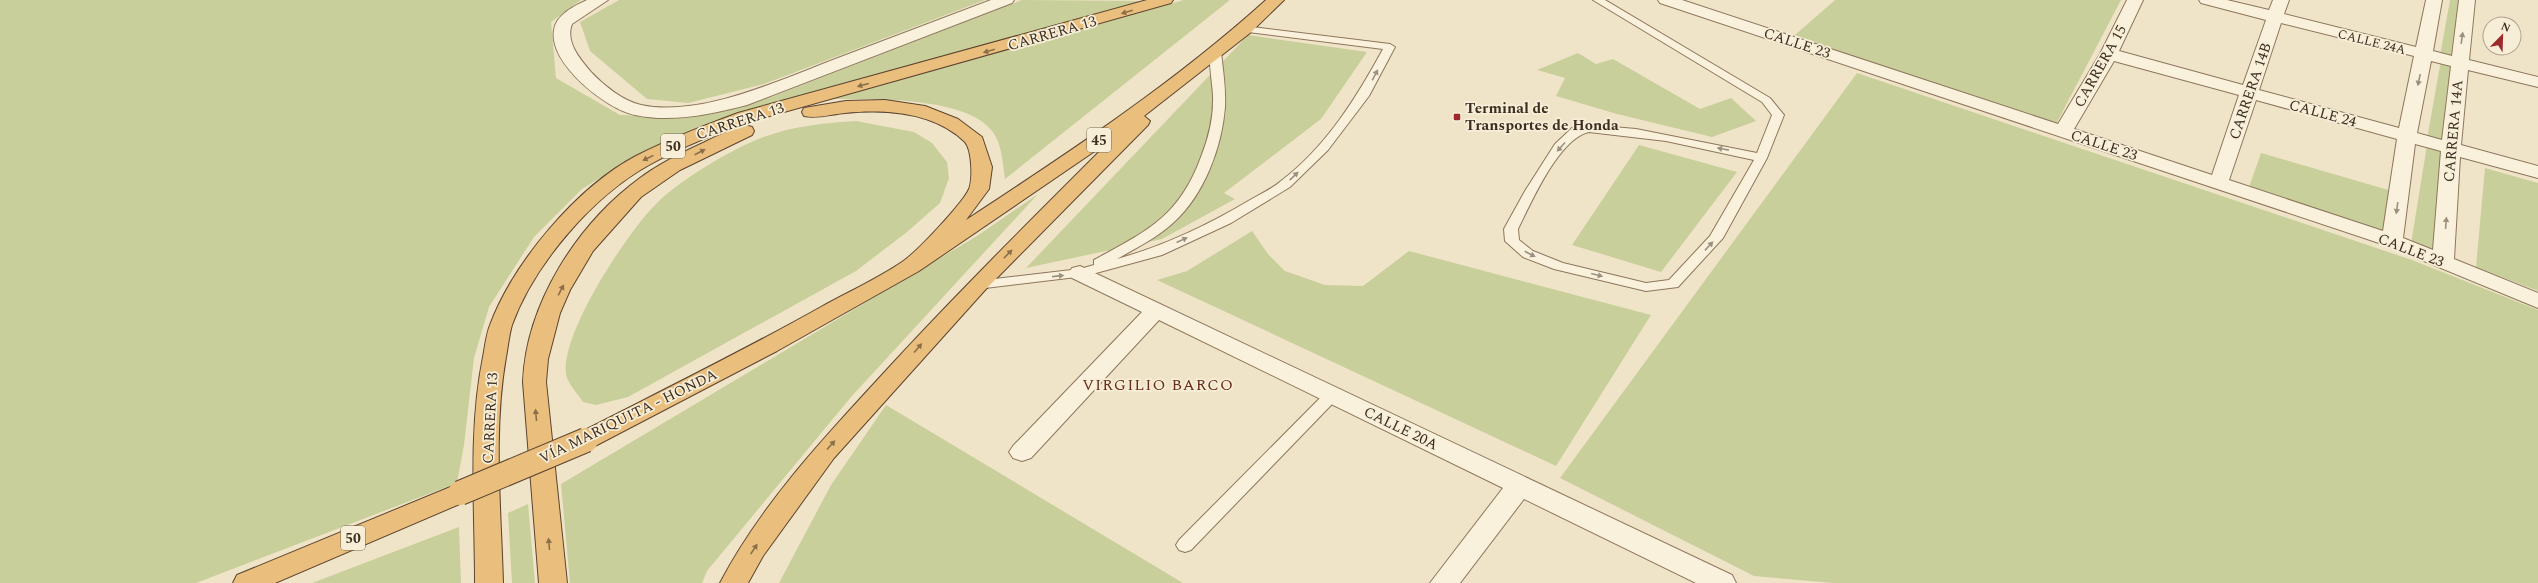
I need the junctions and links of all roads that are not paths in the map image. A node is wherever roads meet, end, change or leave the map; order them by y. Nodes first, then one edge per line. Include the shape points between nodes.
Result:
1 (600, 0) edge
2 (1006, 0) edge
3 (1165, 0) edge
4 (1276, 0) edge
5 (1598, 0) edge
6 (1666, 0) edge
7 (2135, 0) edge
8 (2207, 0) edge
9 (2281, 0) edge
10 (2434, 0) edge
11 (2468, 0) edge
12 (2275, 17) junction
13 (1244, 29) junction
14 (1215, 52) junction
15 (2109, 54) junction
16 (2424, 54) junction
17 (2459, 62) junction
18 (1182, 79) junction
19 (2538, 82) edge
20 (2250, 93) junction
21 (2063, 131) junction
22 (2407, 136) junction
23 (2451, 148) junction
24 (1761, 158) junction
25 (2538, 172) edge
26 (2219, 182) junction
27 (2392, 241) junction
28 (2443, 262) junction
29 (911, 266) junction
30 (1080, 273) junction
31 (977, 285) junction
32 (2538, 301) edge
33 (1156, 310) junction
34 (1332, 395) junction
35 (1022, 452) dead end
36 (1520, 485) junction
37 (1185, 545) dead end
38 (247, 583) edge
39 (489, 583) edge
40 (553, 583) edge
41 (734, 583) edge
42 (1444, 583) edge
43 (1722, 583) edge

1 - 2 street via 570,17 562,28 561,40 586,76 609,97 622,106 656,112 712,108 741,100
3 -> 39 highway, CARRERA 13 / 50 via 745,117 692,136 641,161 598,191 561,228 531,267 501,325 490,381 487,450
4 - 13 highway, 45
5 - 24 lane via 1766,100 1778,115
6 - 21 street, CALLE 23
7 - 15 street, CARRERA 15
8 - 12 street, CALLE 24A
9 - 12 street, CARRERA 14B
10 - 16 street
17 -> 11 street, CARRERA 14A
12 - 16 street, CALLE 24A
12 - 20 street, CARRERA 14B
13 - 14 highway, 45
30 -> 13 lane via 1158,252 1226,220 1286,184 1324,147 1363,96 1390,47
14 - 18 highway, 45
14 - 30 lane via 1219,106 1214,141 1199,177 1176,213 1147,236
15 - 20 street, CALLE 24
15 - 21 street, CARRERA 15
16 - 17 street, CALLE 24A
16 -> 22 street
17 - 19 street, CALLE 24A
17 - 23 street, CARRERA 14A
18 - 29 highway, 45 via 1076,157
31 -> 18 highway
20 - 22 street, CALLE 24
20 - 26 street, CARRERA 14B
21 - 26 street, CALLE 23
22 - 23 street, CALLE 24
22 -> 27 street
23 - 25 street, CALLE 24
28 -> 23 street, CARRERA 14A
24 -> 24 lane via 1633,132 1589,128 1575,131 1552,157 1511,229 1512,241 1528,254 1559,266 1646,287 1673,284 1716,238
26 - 27 street, CALLE 23
27 - 28 street, CALLE 23
28 - 32 street, CALLE 23
29 - 38 highway, VÍA MARIQUITA - HONDA / 50, bridge via 768,346 586,440
40 -> 29 highway, CARRERA 13 / 50 via 535,401 536,361 542,329 579,257 607,221 635,192 706,148 752,128 798,115 846,106 885,106 918,110 951,123 975,141 982,168 979,189 958,217
31 -> 30 lane
30 - 33 street, CALLE 20A
41 -> 31 highway via 753,550 825,452
33 - 34 street, CALLE 20A
33 - 35 street
34 - 36 street, CALLE 20A
34 - 37 lane
36 - 42 street
36 - 43 street, CALLE 20A

